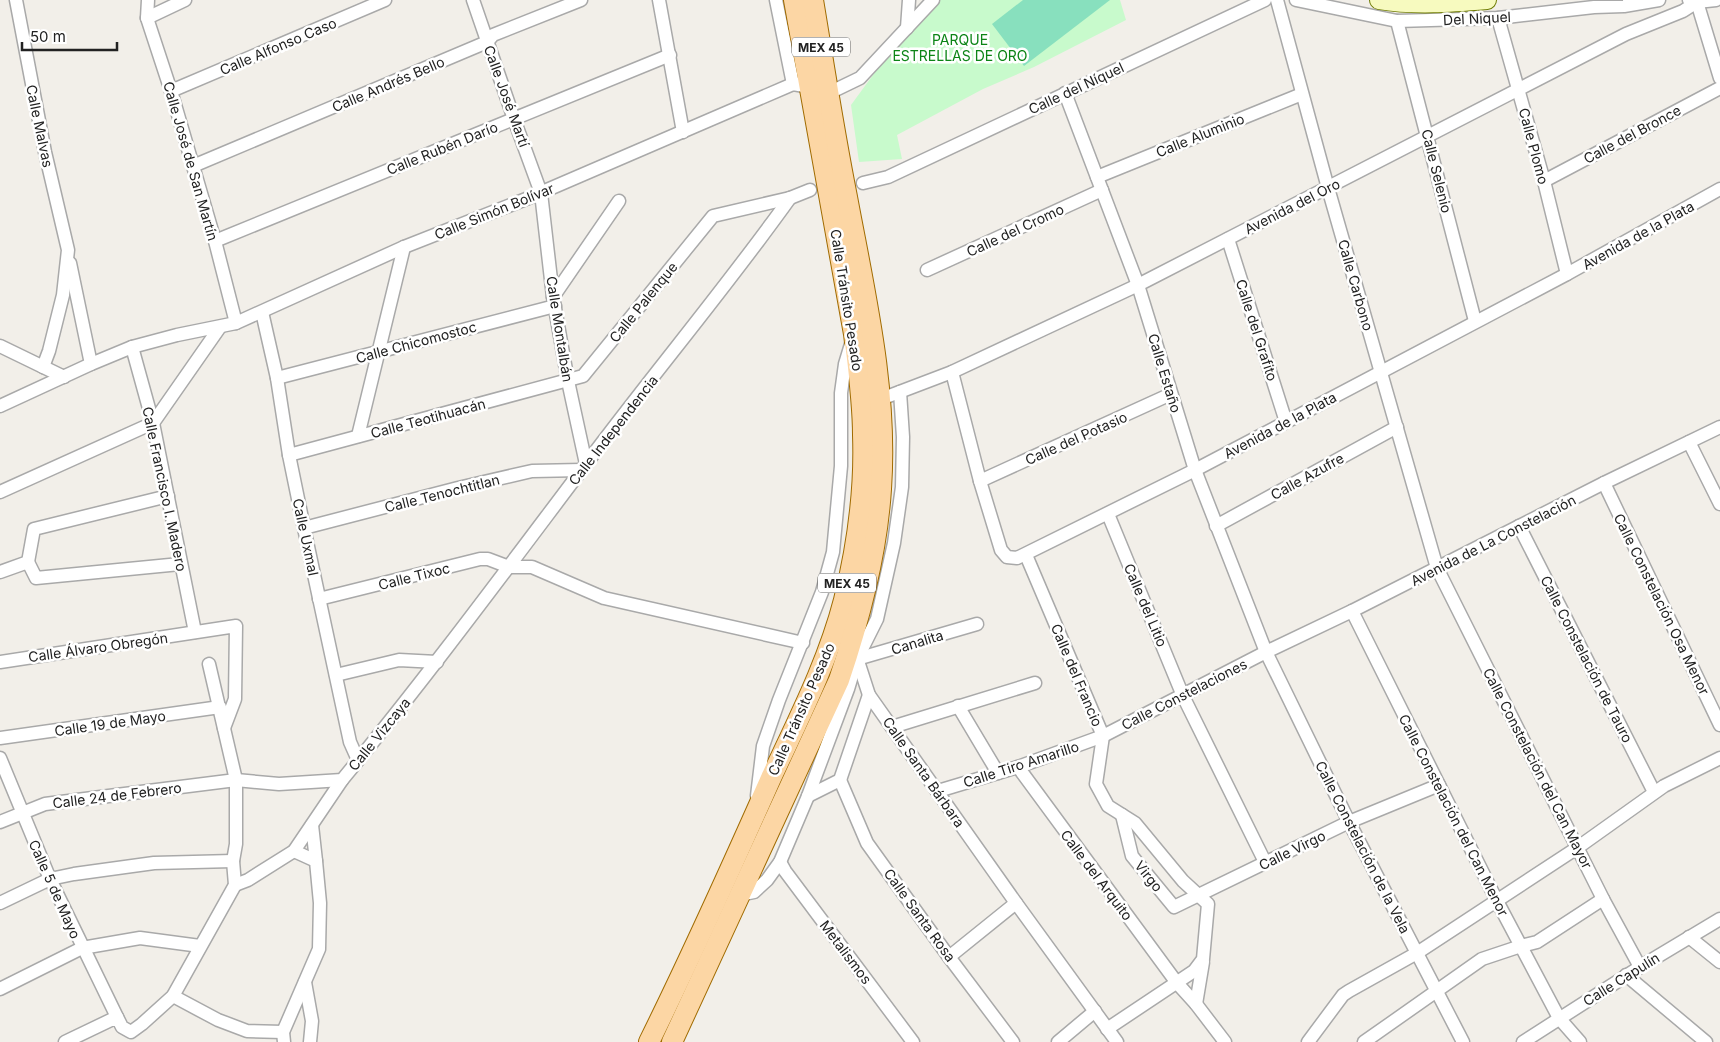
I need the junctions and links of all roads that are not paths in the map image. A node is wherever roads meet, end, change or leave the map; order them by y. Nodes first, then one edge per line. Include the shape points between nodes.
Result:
1 (16, 0) edge
2 (148, 0) edge
3 (185, 0) edge
4 (385, 0) edge
5 (473, 0) edge
6 (581, 0) edge
7 (659, 0) edge
8 (776, 0) edge
9 (794, 0) edge
10 (813, 0) edge
11 (909, 0) edge
12 (933, 0) edge
13 (1266, 0) edge
14 (1277, 0) edge
15 (1296, 0) edge
16 (1379, 0) edge
17 (1487, 0) edge
18 (1659, 0) edge
19 (1716, 0) edge
20 (1692, 1) edge
21 (147, 18) junction
22 (1498, 18) junction
23 (1397, 21) junction
24 (907, 28) junction
25 (487, 42) junction
26 (670, 56) junction
27 (1720, 78) edge
28 (810, 88) junction
29 (1720, 88) edge
30 (1518, 90) junction
31 (171, 92) junction
32 (1065, 93) junction
33 (1302, 94) junction
34 (514, 119) junction
35 (683, 132) junction
36 (1428, 136) junction
37 (192, 166) junction
38 (1097, 177) junction
39 (1544, 181) junction
40 (863, 183) dead end
41 (1328, 188) junction
42 (1720, 189) edge
43 (810, 190) dead end
44 (1102, 190) junction
45 (541, 192) junction
46 (790, 198) junction
47 (620, 201) dead end
48 (1228, 239) junction
49 (215, 241) junction
50 (404, 248) junction
51 (68, 250) junction
52 (927, 270) dead end
53 (1567, 274) junction
54 (1138, 285) junction
55 (554, 302) junction
56 (262, 312) junction
57 (1475, 321) junction
58 (236, 323) junction
59 (220, 327) junction
60 (854, 334) junction
61 (0, 346) edge
62 (132, 347) junction
63 (378, 352) junction
64 (91, 364) junction
65 (43, 366) junction
66 (952, 372) junction
67 (1381, 372) junction
68 (64, 376) junction
69 (277, 378) junction
70 (568, 381) junction
71 (900, 392) junction
72 (1171, 394) junction
73 (880, 399) junction
74 (0, 406) edge
75 (1286, 422) junction
76 (153, 423) junction
77 (1397, 427) junction
78 (1720, 427) edge
79 (358, 436) junction
80 (1689, 442) junction
81 (289, 455) junction
82 (584, 467) junction
83 (1195, 470) junction
84 (980, 481) junction
85 (1604, 483) junction
86 (0, 492) edge
87 (168, 496) junction
88 (1720, 504) edge
89 (1108, 514) junction
90 (1216, 526) junction
91 (1519, 526) junction
92 (304, 528) junction
93 (1026, 554) junction
94 (28, 562) junction
95 (180, 564) junction
96 (509, 567) junction
97 (1438, 568) junction
98 (0, 572) edge
99 (319, 599) junction
100 (1352, 611) junction
101 (977, 624) dead end
102 (856, 631) junction
103 (195, 632) junction
104 (803, 643) junction
105 (1266, 652) junction
106 (857, 659) junction
107 (0, 662) edge
108 (437, 662) junction
109 (210, 664) dead end
110 (336, 675) junction
111 (1035, 683) dead end
112 (869, 695) junction
113 (1183, 696) junction
114 (958, 706) junction
115 (220, 707) junction
116 (1720, 725) edge
117 (892, 727) junction
118 (224, 728) junction
119 (1103, 736) junction
120 (0, 738) edge
121 (0, 758) edge
122 (1720, 758) edge
123 (358, 760) junction
124 (1018, 767) junction
125 (998, 773) junction
126 (236, 780) junction
127 (342, 780) junction
128 (840, 780) junction
129 (1439, 785) junction
130 (938, 791) junction
131 (1654, 792) junction
132 (808, 796) junction
133 (22, 812) junction
134 (1122, 815) junction
135 (754, 816) junction
136 (0, 822) edge
137 (1349, 822) junction
138 (312, 825) junction
139 (1577, 848) junction
140 (294, 851) junction
141 (233, 861) junction
142 (316, 861) junction
143 (780, 862) junction
144 (1265, 862) junction
145 (50, 880) junction
146 (234, 885) junction
147 (739, 895) junction
148 (1198, 895) junction
149 (1603, 899) junction
150 (1496, 901) junction
151 (0, 903) edge
152 (1016, 903) junction
153 (1174, 907) joint
154 (1720, 919) edge
155 (1689, 937) junction
156 (200, 946) junction
157 (1521, 946) junction
158 (82, 948) junction
159 (1417, 953) junction
160 (949, 957) junction
161 (1203, 959) junction
162 (1720, 962) edge
163 (1640, 966) junction
164 (1626, 975) junction
165 (305, 982) junction
166 (1178, 983) junction
167 (0, 989) edge
168 (1436, 992) junction
169 (174, 996) junction
170 (1196, 1004) junction
171 (1095, 1012) junction
172 (117, 1017) junction
173 (1559, 1018) junction
174 (1108, 1028) junction
175 (133, 1037) edge
176 (284, 1037) edge
177 (65, 1042) edge
178 (296, 1042) edge
179 (310, 1042) edge
180 (649, 1042) edge
181 (672, 1042) edge
182 (913, 1042) edge
183 (1013, 1042) edge
184 (1058, 1042) edge
185 (1117, 1042) edge
186 (1225, 1042) edge
187 (1308, 1042) edge
188 (1364, 1042) edge
189 (1463, 1042) edge
190 (1523, 1042) edge
191 (1580, 1042) edge
192 (1706, 1042) edge

1 - 51 street, Calle Malvas via 45,152
2 - 21 street, Calle José de San Martín
3 - 21 street
4 - 31 street, Calle Alfonso Caso
5 - 25 street, Calle José Martí
6 - 25 street, Calle Andrés Bello via 493,35
7 - 26 street
8 - 28 street
9 - 28 main road, MEX 45
10 - 28 main road, MEX 45
11 - 24 street
12 - 24 street, Calle Simón Bolívar
13 - 32 street, Calle del Níquel
14 - 33 street, Calle Carbono
15 - 23 street, Del Niquel
16 - 17 main road via 1400,4
18 - 22 street, Del Niquel
19 - 20 street
20 - 27 street
20 - 30 street, Avenida del Oro via 1684,11 1626,34
21 - 31 street, Calle José de San Martín
22 - 23 street, Del Niquel
22 - 30 street, Calle Plomo
23 - 36 street, Calle Selenio
24 - 28 street, Calle Simón Bolívar via 860,78
25 - 34 street, Calle José Martí
25 - 37 street, Calle Andrés Bello
26 - 34 street, Calle Rubén Darío
26 - 35 street
28 - 35 street, Calle Simón Bolívar
28 - 60 main road, Calle Tránsito Pesado / MEX 45
28 - 73 main road, Calle Tránsito Pesado / MEX 45 via 872,328
29 - 39 street, Calle del Bronce
30 - 36 street, Avenida del Oro
30 - 39 street, Calle Plomo
31 - 37 street, Calle José de San Martín
32 - 38 street, Calle Estaño
32 - 40 street, Calle del Níquel via 888,176
33 - 38 street, Calle Aluminio
33 - 41 street, Calle Carbono
34 - 45 street, Calle José Martí
34 - 49 street, Calle Rubén Darío
35 - 45 street, Calle Simón Bolívar
36 - 41 street, Avenida del Oro
36 - 57 street, Calle Selenio
37 - 49 street, Calle José de San Martín
38 - 44 street, Calle Estaño
39 - 53 street, Calle Plomo
41 - 48 street, Avenida del Oro
41 - 67 street, Calle Carbono
42 - 53 street, Avenida de la Plata
43 - 46 street
44 - 52 street, Calle del Cromo
44 - 54 street, Calle Estaño
45 - 50 street, Calle Simón Bolívar
45 - 55 street, Calle Montalbán
46 - 70 street, Calle Palenque via 713,216 594,364 583,376
46 - 82 street, Calle Independencia
47 - 55 street
48 - 54 street, Avenida del Oro
48 - 75 street, Calle del Grafito
49 - 58 street, Calle José de San Martín
50 - 56 street, Calle Simón Bolívar
50 - 63 street
51 - 64 street, Calle Malvas
51 - 65 street, Calle Malvas via 63,295
53 - 57 street, Avenida de la Plata
54 - 66 street, Avenida del Oro
54 - 72 street, Calle Estaño
55 - 63 street, Calle Chicomostoc
55 - 70 street, Calle Montalbán
56 - 58 street, Calle Simón Bolívar
56 - 69 street, Calle Uxmal
57 - 67 street, Avenida de la Plata
58 - 59 street, Calle Simón Bolívar
59 - 62 street, Calle Simón Bolívar
59 - 76 street
60 - 104 street via 841,393 840,466 833,552
60 - 135 main road, Calle Tránsito Pesado / MEX 45 via 864,436 861,496 844,599 830,648
61 - 65 street
62 - 64 street
62 - 76 street, Calle Francisco I. Madero
63 - 69 street, Calle Chicomostoc
63 - 79 street
64 - 68 street
65 - 68 street
66 - 71 street, Avenida del Oro
66 - 84 street, Avenida de la Plata
67 - 75 street, Avenida de la Plata
67 - 77 street, Calle Carbono
68 - 74 street
69 - 81 street, Calle Uxmal
70 - 79 street, Calle Teotihuacán
70 - 82 street, Calle Montalbán
71 - 73 street, Avenida del Oro
71 - 106 street via 902,487 894,543 877,619
72 - 83 street, Calle Estaño
72 - 84 street, Calle del Potasio
73 - 102 main road, Calle Tránsito Pesado / MEX 45 via 881,490 875,541
75 - 83 street, Avenida de la Plata
76 - 86 street
76 - 87 street, Calle Francisco I. Madero
77 - 90 street, Calle Azufre
77 - 97 street, Calle Carbono
78 - 80 street, Avenida de La Constelación
79 - 81 street, Calle Teotihuacán
80 - 85 street, Avenida de La Constelación
80 - 88 street
81 - 92 street, Calle Uxmal
82 - 92 street, Calle Tenochtitlan via 532,471
82 - 96 street, Calle Independencia
83 - 89 street, Avenida de la Plata
83 - 90 street, Calle Estaño
84 - 93 street, Avenida de la Plata via 1001,550 1007,557 1017,558
85 - 91 street, Avenida de La Constelación
85 - 116 street, Calle Constelación Osa Menor
87 - 94 street via 34,529
87 - 95 street, Calle Francisco I. Madero
89 - 93 street, Avenida de la Plata
89 - 113 street, Calle del Litio
90 - 105 street, Calle Estaño
91 - 97 street, Avenida de La Constelación
91 - 131 street, Calle Constelación de Tauro
92 - 99 street, Calle Uxmal
93 - 119 street, Calle del Francio
94 - 95 street via 36,578
94 - 98 street
95 - 103 street, Calle Francisco I. Madero
96 - 99 street, Calle Tixoc via 480,559
96 - 104 street, Calle Tixoc via 532,567 604,598
96 - 108 street, Calle Independencia
97 - 100 street, Avenida de La Constelación
97 - 139 street, Calle Constelación del Can Mayor
99 - 110 street, Calle Uxmal
100 - 105 street, Avenida de La Constelación
100 - 129 street, Calle Constelación del Can Menor
101 - 106 street, Canalita
102 - 106 street, Calle Santa Bárbara
102 - 147 main road, Calle Tránsito Pesado / MEX 45 via 824,716
103 - 107 street, Calle Álvaro Obregón
103 - 118 street, Calle Álvaro Obregón via 236,626 235,699
104 - 135 street via 763,746
105 - 113 street, Calle Constelaciones
105 - 137 street, Calle Constelación de la Vela
106 - 112 street, Calle Santa Bárbara
106 - 132 street
108 - 110 street via 399,660
108 - 123 street, Calle Vizcaya
109 - 115 street
110 - 123 street, Calle Uxmal via 350,742
111 - 114 street
112 - 117 street, Calle Santa Bárbara
112 - 128 street
113 - 119 street, Calle Constelaciones
113 - 144 street, Calle del Litio
114 - 117 street
114 - 125 street
115 - 118 street
115 - 120 street, Calle 19 de Mayo
117 - 130 street, Calle Santa Bárbara
118 - 126 street
119 - 124 street, Calle Tiro Amarillo
119 - 134 street, Calle del Francio via 1096,784 1108,806
121 - 133 street, Calle 5 de Mayo
122 - 131 street
123 - 127 street, Calle Vizcaya
124 - 125 street, Calle Tiro Amarillo
124 - 166 street, Calle del Arquito
125 - 130 street, Calle Tiro Amarillo
126 - 127 street, Calle Vizcaya via 280,784
126 - 133 street, Calle 24 de Febrero via 45,804
126 - 141 street
127 - 138 street
128 - 132 street
128 - 160 street, Calle Santa Rosa via 867,842
129 - 137 street, Calle Virgo
129 - 150 street, Calle Constelación del Can Menor
130 - 152 street, Calle Santa Bárbara
131 - 139 street
132 - 143 street
133 - 136 street, Calle 24 de Febrero
133 - 145 street, Calle 5 de Mayo
134 - 148 street, Calle del Francio via 1135,823
134 - 153 street, Virgo via 1132,856
135 - 180 main road, Calle Tránsito Pesado / MEX 45
137 - 144 street, Calle Virgo
137 - 159 street, Calle Constelación de la Vela
138 - 140 street
138 - 142 street
139 - 149 street, Calle Constelación del Can Mayor
139 - 150 street
140 - 142 street
140 - 146 street via 248,880
141 - 145 street via 154,863
141 - 146 street
142 - 165 street via 320,903 319,949
143 - 147 street via 754,892
143 - 182 street, Metalismos
144 - 148 street, Calle Virgo
145 - 151 street
145 - 158 street, Calle 5 de Mayo
146 - 156 street
147 - 181 main road, Calle Tránsito Pesado / MEX 45
148 - 153 street, Calle Virgo
148 - 161 street, Calle del Francio via 1208,904
149 - 157 street via 1537,942
149 - 163 street, Calle Constelación del Can Mayor
150 - 157 street, Calle Constelación del Can Menor
150 - 159 street
152 - 160 street
152 - 171 street, Calle Santa Bárbara
154 - 155 street, Calle Capulín
155 - 162 street
155 - 163 street, Calle Capulín
156 - 158 street via 140,938
156 - 169 street
157 - 168 street via 1482,959
157 - 173 street, Calle Constelación del Can Menor
158 - 167 street
158 - 172 street, Calle 5 de Mayo
159 - 168 street, Calle Constelación de la Vela
159 - 187 street via 1343,995
160 - 183 street, Calle Santa Rosa
161 - 166 street via 1194,972
161 - 170 street
163 - 164 street, Calle Capulín
164 - 173 street, Calle Capulín
164 - 192 street
165 - 176 street
165 - 179 street via 312,1022
166 - 170 street, Calle del Arquito
166 - 174 street
168 - 188 street
168 - 189 street, Calle Constelación de la Vela
169 - 175 street via 142,1024
169 - 176 street via 218,1020 247,1031
170 - 186 street, Calle del Arquito
171 - 174 street, Calle Santa Bárbara
171 - 184 street
172 - 175 street, Calle 5 de Mayo
172 - 177 street
173 - 190 street, Calle Capulín
173 - 191 street, Calle Constelación del Can Menor
174 - 185 street, Calle Santa Bárbara
176 - 178 street

